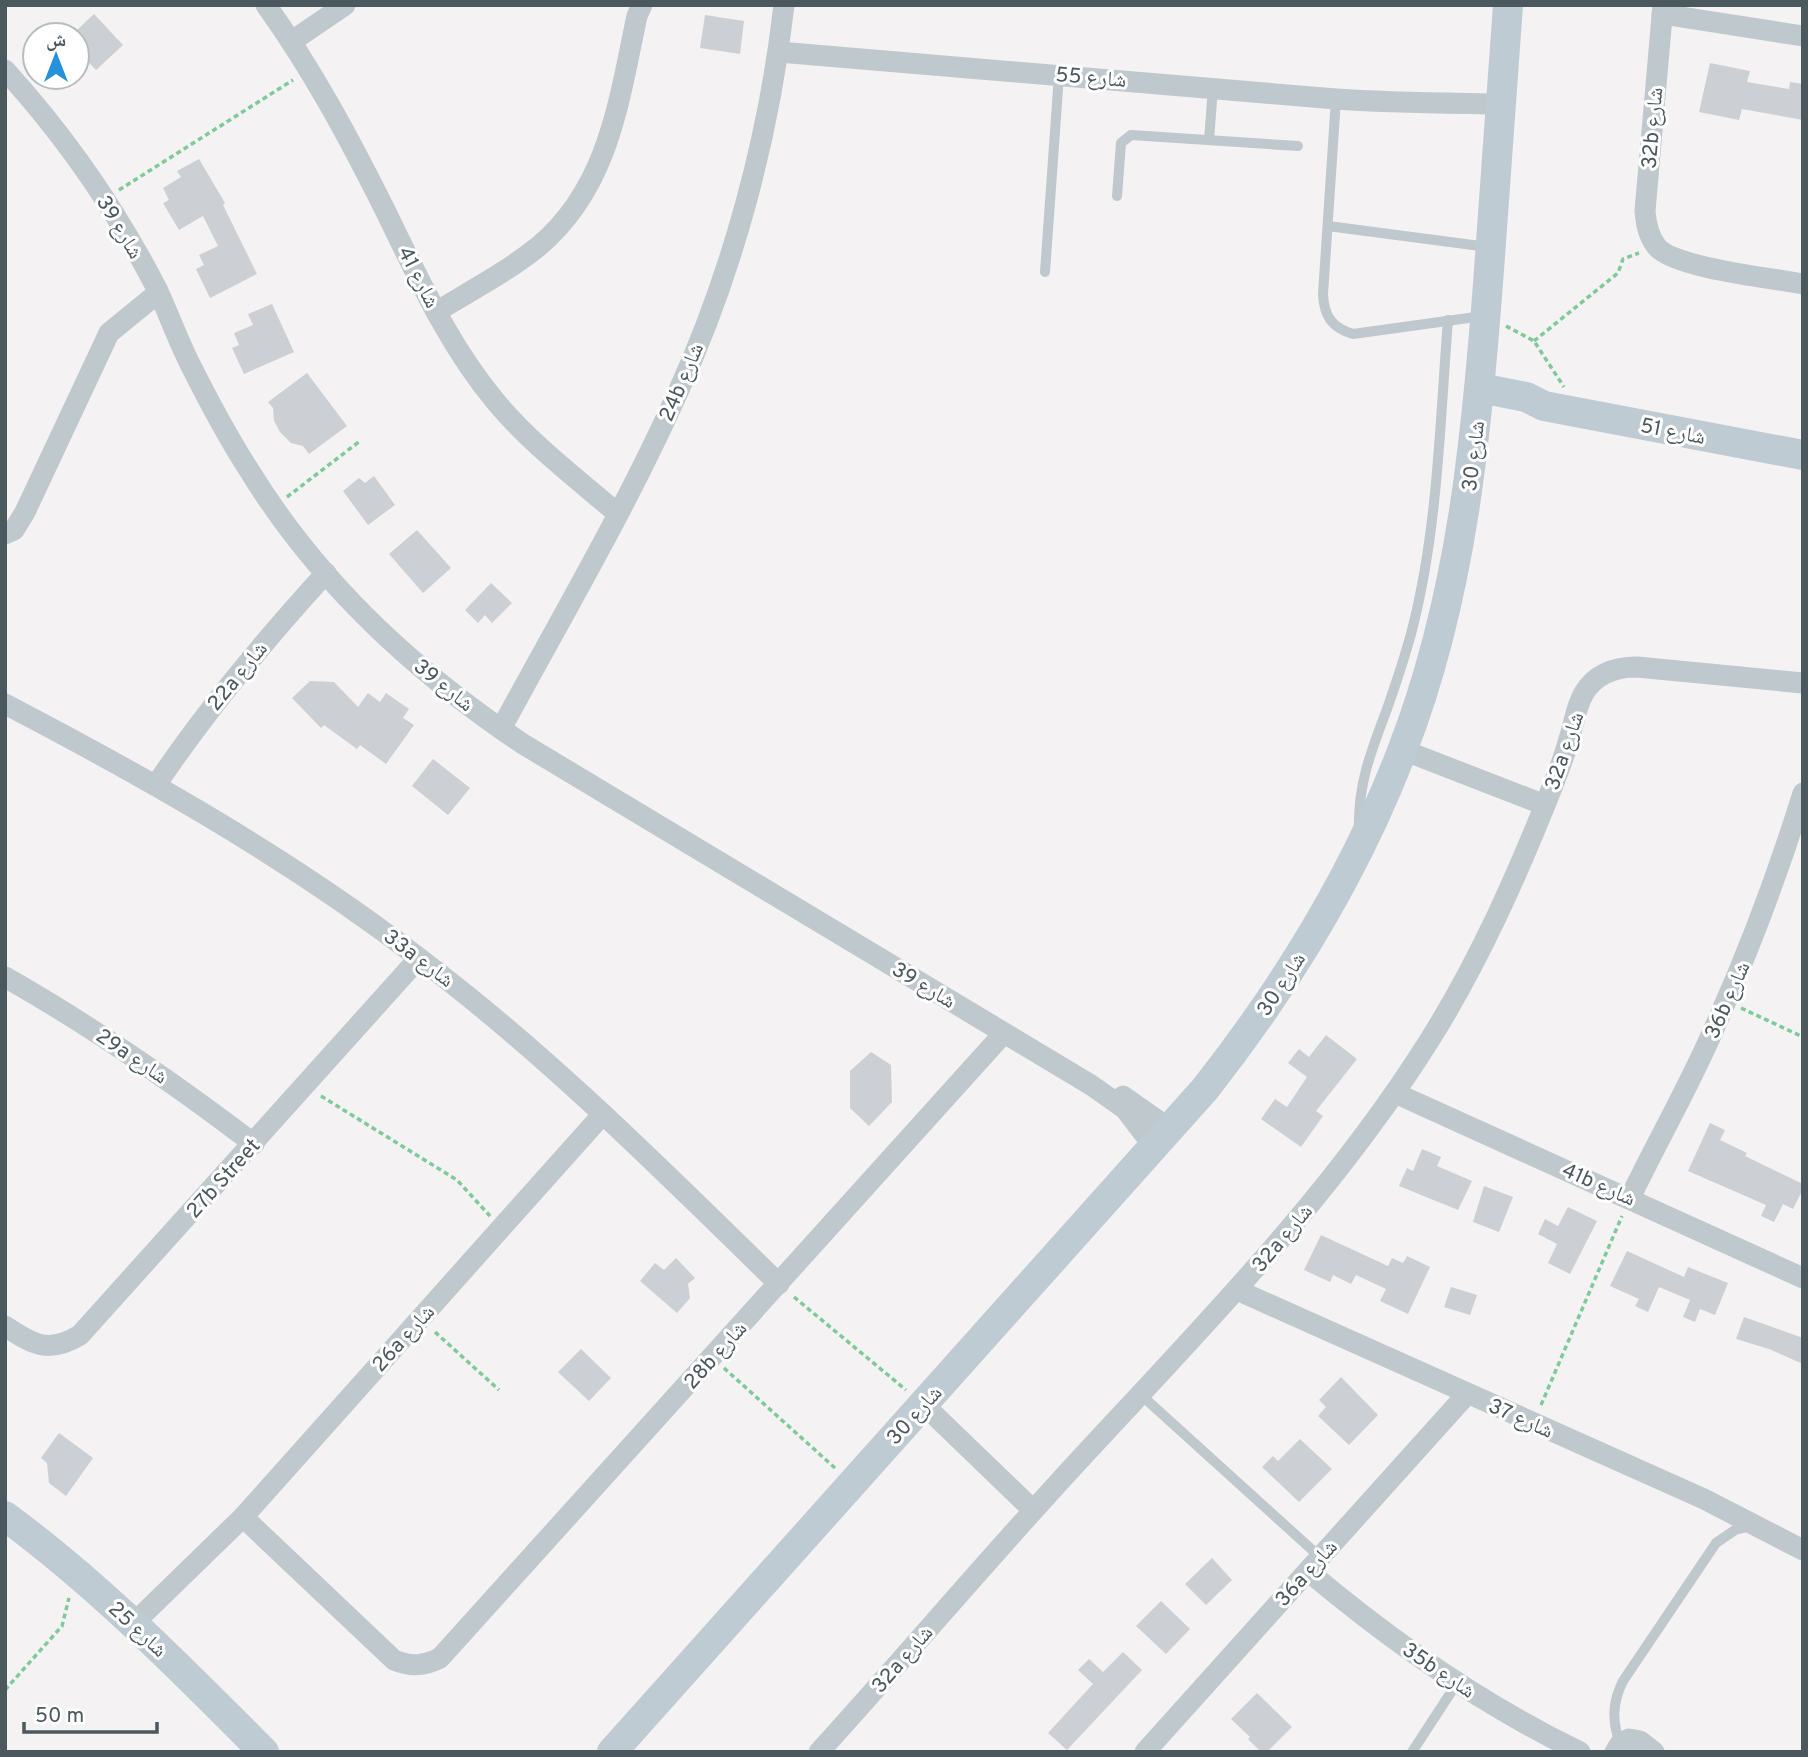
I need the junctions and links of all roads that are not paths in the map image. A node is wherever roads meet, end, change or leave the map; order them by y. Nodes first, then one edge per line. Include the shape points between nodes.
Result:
1 (267, 5) edge
2 (345, 5) edge
3 (784, 5) edge
4 (1508, 5) edge
5 (638, 9) edge
6 (1662, 10) edge
7 (1803, 36) edge
8 (292, 41) junction
9 (779, 52) junction
10 (5, 70) edge
11 (1059, 75) junction
12 (1213, 88) junction
13 (1336, 99) junction
14 (1500, 111) junction
15 (1209, 140) junction
16 (1298, 146) dead end
17 (1117, 196) dead end
18 (1328, 226) junction
19 (1490, 247) junction
20 (1045, 272) dead end
21 (1803, 284) edge
22 (158, 293) junction
23 (436, 312) junction
24 (1485, 315) junction
25 (1448, 320) junction
26 (1480, 395) junction
27 (1803, 455) edge
28 (618, 514) junction
29 (5, 534) edge
30 (326, 573) junction
31 (1803, 683) edge
32 (5, 704) edge
33 (501, 729) junction
34 (1403, 750) junction
35 (156, 785) junction
36 (1803, 793) edge
37 (1545, 805) junction
38 (1359, 851) junction
39 (419, 958) junction
40 (5, 977) edge
41 (1004, 1033) junction
42 (1395, 1093) junction
43 (603, 1114) junction
44 (1162, 1138) junction
45 (254, 1144) junction
46 (1630, 1198) junction
47 (1803, 1278) edge
48 (779, 1284) junction
49 (1237, 1290) junction
50 (5, 1326) edge
51 (1140, 1394) junction
52 (1467, 1394) junction
53 (924, 1405) junction
54 (1033, 1510) junction
55 (5, 1516) edge
56 (243, 1517) junction
57 (1758, 1525) junction
58 (1803, 1550) edge
59 (1314, 1564) junction
60 (138, 1628) junction
61 (1457, 1683) junction
62 (1618, 1748) edge
63 (822, 1751) edge
64 (264, 1752) edge
65 (612, 1752) edge
66 (1145, 1752) edge
67 (1412, 1752) edge
68 (1580, 1752) edge
69 (1654, 1752) edge

1 - 8 street, شارع 41
2 - 8 street
3 - 9 street, 24b شارع
4 - 14 street, شارع 30
5 - 23 street via 609,141 581,197 540,245
6 - 7 street
6 - 21 street, 32b شارع via 1646,211 1646,224 1657,247 1680,261
8 - 23 street, شارع 41 via 346,132
9 - 11 street, شارع 55
9 - 28 street, 24b شارع via 749,190 725,268 680,389
10 - 22 street, شارع 39 via 81,162
11 - 12 street, شارع 55
11 - 20 lane
12 - 13 street, شارع 55
12 - 15 lane
13 - 14 street, شارع 55 via 1423,110
13 - 18 lane
14 - 19 street, شارع 30
15 - 16 lane
15 - 17 lane via 1125,138
18 - 19 lane
18 - 25 lane via 1324,308 1329,321 1340,330 1367,333
19 - 24 street, شارع 30
22 - 29 street via 109,333 25,512 14,530
22 - 30 street, شارع 39 via 189,362 250,472
23 - 28 street, شارع 41 via 496,402
24 - 25 lane
24 - 26 street, شارع 30
25 - 38 lane via 1423,576 1401,667 1363,780
26 - 27 street, شارع 51 via 1526,397 1544,406
26 - 34 street, شارع 30 via 1458,554 1434,653
28 - 33 street, 24b شارع
30 - 33 street, شارع 39 via 391,641
30 - 35 street, 22a شارع via 235,676
31 - 37 street, 32a شارع via 1637,667 1601,675 1584,693
32 - 35 street, 33a شارع
33 - 41 street, شارع 39
34 - 37 street
34 - 38 street, شارع 30
35 - 39 street, 33a شارع via 291,867
36 - 46 street, 36b شارع via 1749,950
37 - 42 street, 32a شارع via 1464,982
38 - 44 street, شارع 30 via 1273,998
39 - 43 street, 33a شارع
39 - 45 street, 27b Street
40 - 45 street, 29a شارع via 120,1046
41 - 44 street, شارع 39 via 1091,1085
41 - 48 street, 28b شارع
42 - 46 street, 41b شارع
42 - 49 street, 32a شارع via 1294,1226
43 - 48 street, 33a شارع
43 - 56 street, 26a شارع
44 - 53 street, شارع 30
45 - 50 street, 27b Street via 80,1335 56,1346 43,1346
46 - 47 street, 41b شارع
48 - 56 street, 28b شارع via 440,1658 419,1666 394,1661
49 - 51 street, 32a شارع
49 - 52 street, شارع 37
51 - 54 street, 32a شارع
51 - 59 lane
52 - 57 street, شارع 37
52 - 59 street, 36a شارع
53 - 54 street
53 - 65 street, شارع 30
54 - 63 street, 32a شارع
55 - 60 street, شارع 25
56 - 60 street, 26a شارع
57 - 58 street, شارع 37
57 - 62 lane via 1735,1530 1716,1543 1623,1681 1614,1706
59 - 61 street, 35b شارع via 1381,1630
59 - 66 street, 36a شارع
60 - 64 street, شارع 25
61 - 67 lane
61 - 68 street, 35b شارع
62 - 69 street via 1635,1739

